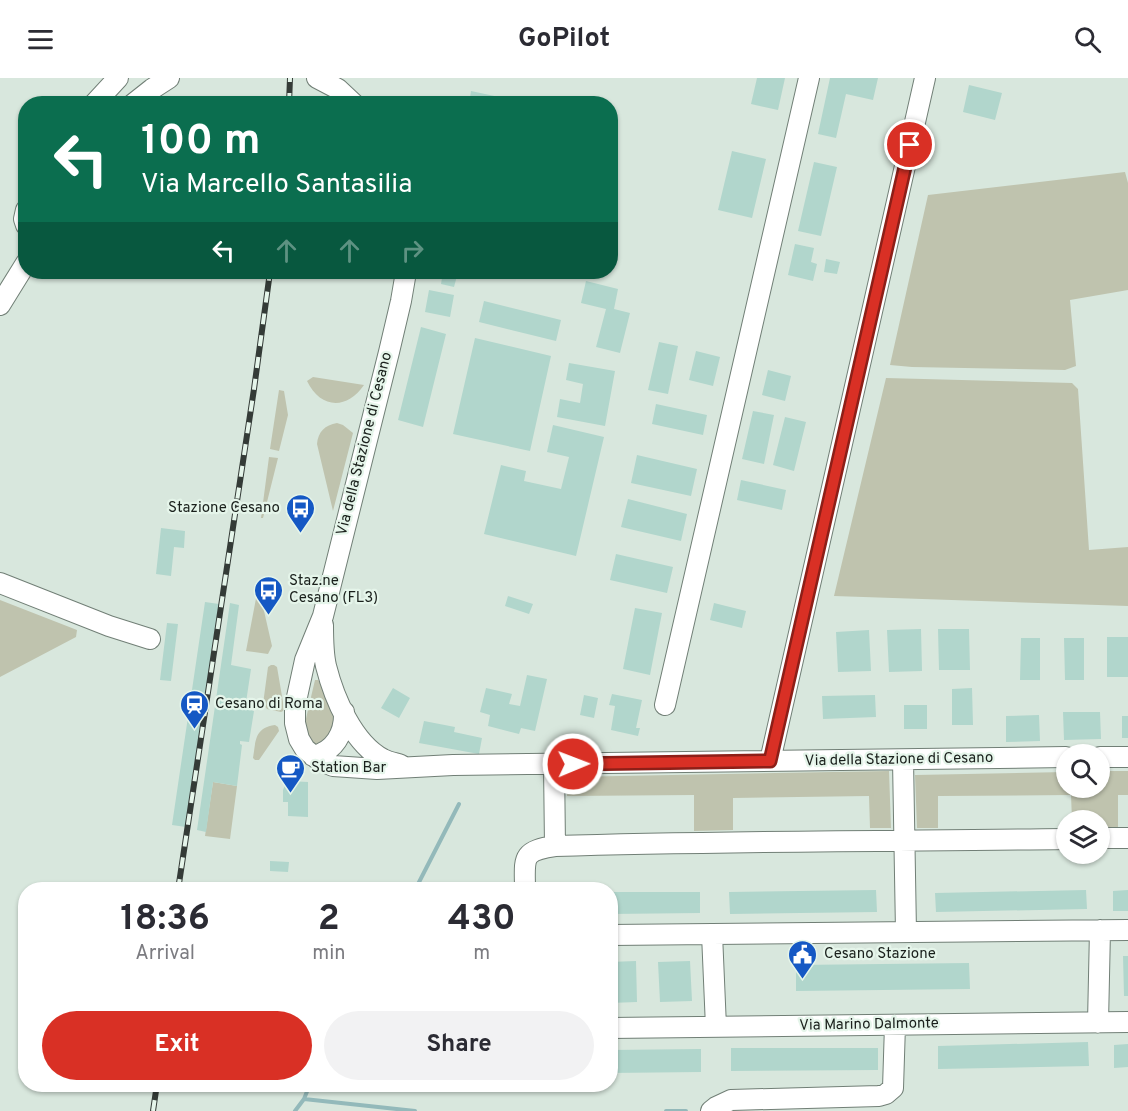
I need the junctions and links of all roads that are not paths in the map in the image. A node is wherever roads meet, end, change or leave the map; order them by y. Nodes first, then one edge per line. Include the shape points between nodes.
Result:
1 (118, 78) edge
2 (169, 78) edge
3 (809, 78) edge
4 (925, 78) edge
5 (321, 80) edge
6 (101, 96) edge
7 (144, 96) edge
8 (345, 96) edge
9 (18, 276) edge
10 (405, 279) edge
11 (0, 305) edge
12 (0, 583) edge
13 (322, 616) junction
14 (150, 639) dead end
15 (665, 705) dead end
16 (344, 712) junction
17 (313, 756) junction
18 (1128, 756) edge
19 (1056, 757) edge
20 (1110, 757) edge
21 (903, 760) junction
22 (770, 761) junction
23 (554, 764) junction
24 (408, 766) junction
25 (1056, 838) edge
26 (1110, 838) edge
27 (1128, 838) edge
28 (904, 841) junction
29 (555, 846) junction
30 (525, 882) edge
31 (1100, 930) junction
32 (1128, 930) edge
33 (906, 932) junction
34 (712, 934) junction
35 (618, 935) edge
36 (1128, 1022) edge
37 (1098, 1023) junction
38 (895, 1025) junction
39 (716, 1027) junction
40 (618, 1028) edge
41 (711, 1111) edge

1 - 6 street
2 - 7 street
3 - 15 street
4 - 22 street
5 - 8 street
9 - 11 street
10 - 13 street, Via della Stazione di Cesano
12 - 14 street
13 - 16 street, Via della Stazione di Cesano via 326,665
13 - 17 street, Via della Stazione di Cesano via 305,660 295,710 299,739
16 - 17 street via 343,729 335,743 327,752
16 - 24 street, Via della Stazione di Cesano via 357,735 375,754
17 - 24 street, Via della Stazione di Cesano via 341,767
18 - 20 street
19 - 21 street, Via della Stazione di Cesano
21 - 22 street, Via della Stazione di Cesano
21 - 28 street
22 - 23 street, Via della Stazione di Cesano
23 - 24 street, Via della Stazione di Cesano
23 - 29 street
25 - 28 street
26 - 27 street
28 - 29 street
28 - 33 street
29 - 30 street via 539,848 527,856
31 - 32 street
31 - 33 street
31 - 37 street
33 - 34 street
34 - 35 street
34 - 39 street
36 - 37 street, Via Marino Dalmonte
37 - 38 street, Via Marino Dalmonte
38 - 39 street, Via Marino Dalmonte
38 - 41 street via 892,1088 886,1094 731,1100
39 - 40 street, Via Marino Dalmonte

